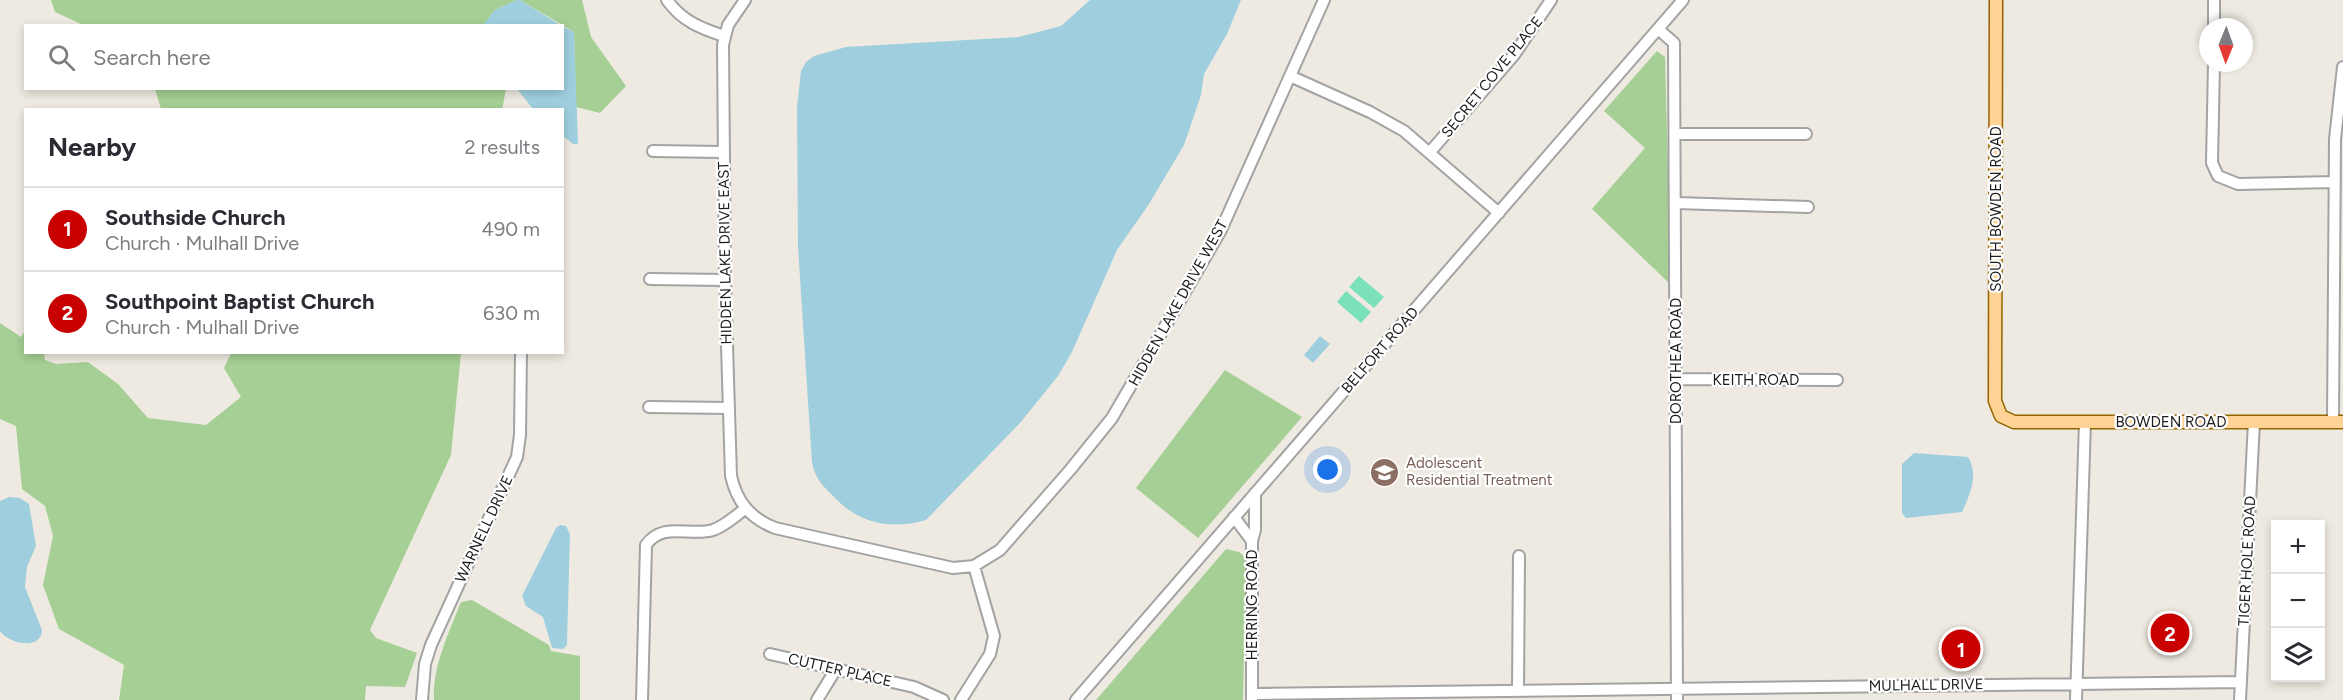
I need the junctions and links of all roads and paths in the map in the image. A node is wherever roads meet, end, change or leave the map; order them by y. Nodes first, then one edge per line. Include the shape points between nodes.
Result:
1 (667, 0) edge
2 (745, 0) edge
3 (1324, 0) edge
4 (1551, 0) edge
5 (1683, 0) edge
6 (1996, 0) edge
7 (2214, 0) edge
8 (2214, 18) edge
9 (1658, 29) junction
10 (724, 36) junction
11 (2343, 67) edge
12 (2214, 72) edge
13 (1290, 76) junction
14 (1675, 134) junction
15 (1806, 134) dead end
16 (653, 151) dead end
17 (723, 152) junction
18 (1430, 152) junction
19 (2335, 182) junction
20 (1676, 203) junction
21 (1808, 207) dead end
22 (1499, 213) junction
23 (650, 279) dead end
24 (724, 280) junction
25 (521, 354) edge
26 (1676, 379) junction
27 (1837, 380) dead end
28 (649, 407) dead end
29 (729, 408) junction
30 (2001, 416) joint
31 (2085, 422) junction
32 (2254, 422) junction
33 (2338, 422) edge
34 (1255, 493) junction
35 (745, 509) junction
36 (1234, 517) junction
37 (1252, 541) junction
38 (1519, 556) dead end
39 (974, 566) junction
40 (770, 654) dead end
41 (836, 669) junction
42 (2241, 682) junction
43 (2077, 684) junction
44 (1677, 688) junction
45 (1518, 691) junction
46 (1252, 697) edge
47 (422, 700) edge
48 (642, 700) edge
49 (817, 700) edge
50 (943, 700) edge
51 (961, 700) edge
52 (1077, 700) edge
53 (1677, 700) edge
54 (2076, 700) edge
55 (2240, 700) edge

1 - 10 street via 693,24
2 - 10 street, HIDDEN LAKE DRIVE EAST
3 - 13 street, HIDDEN LAKE DRIVE WEST
4 - 18 street, SECRET COVE PLACE via 1514,55
5 - 9 street, BELFORT ROAD
6 - 30 main road, SOUTH BOWDEN ROAD via 1995,401
7 - 8 street
9 - 14 street, DOROTHEA ROAD via 1674,43
9 - 22 street, BELFORT ROAD
10 - 17 street, HIDDEN LAKE DRIVE EAST
11 - 19 street
12 - 19 street via 2212,163 2218,176 2238,184
13 - 18 street via 1388,121
13 - 39 street, HIDDEN LAKE DRIVE WEST via 1221,230 1112,418 1000,550
14 - 15 street
14 - 20 street, DOROTHEA ROAD
16 - 17 street
17 - 24 street, HIDDEN LAKE DRIVE EAST
18 - 22 street
19 - 33 street
20 - 21 street
20 - 26 street, DOROTHEA ROAD
22 - 34 street, BELFORT ROAD
23 - 24 street
24 - 29 street, HIDDEN LAKE DRIVE EAST
25 - 47 street, WARNELL DRIVE via 517,457 431,645
26 - 27 street, KEITH ROAD
26 - 44 street, DOROTHEA ROAD
28 - 29 street
29 - 35 street, HIDDEN LAKE DRIVE EAST via 731,476
30 - 31 main road, BOWDEN ROAD via 2014,422
31 - 32 main road, BOWDEN ROAD
31 - 43 street
32 - 33 main road, BOWDEN ROAD
32 - 42 street, TIGER HOLE ROAD
34 - 36 street, BELFORT ROAD
34 - 37 street
35 - 39 street via 776,528 941,567
35 - 48 street via 716,529 665,531 657,533 646,545
36 - 37 street, HERRING ROAD
36 - 52 street, BELFORT ROAD
37 - 46 street, HERRING ROAD
38 - 45 street
39 - 51 street via 994,636 990,654
40 - 41 street, CUTTER PLACE
41 - 49 street
41 - 50 street, CUTTER PLACE via 922,690
42 - 43 street, MULHALL DRIVE
42 - 55 street, TIGER HOLE ROAD
43 - 44 street, MULHALL DRIVE
43 - 54 street
44 - 45 street, MULHALL DRIVE
44 - 53 street, DOROTHEA ROAD
45 - 46 street, MULHALL DRIVE

